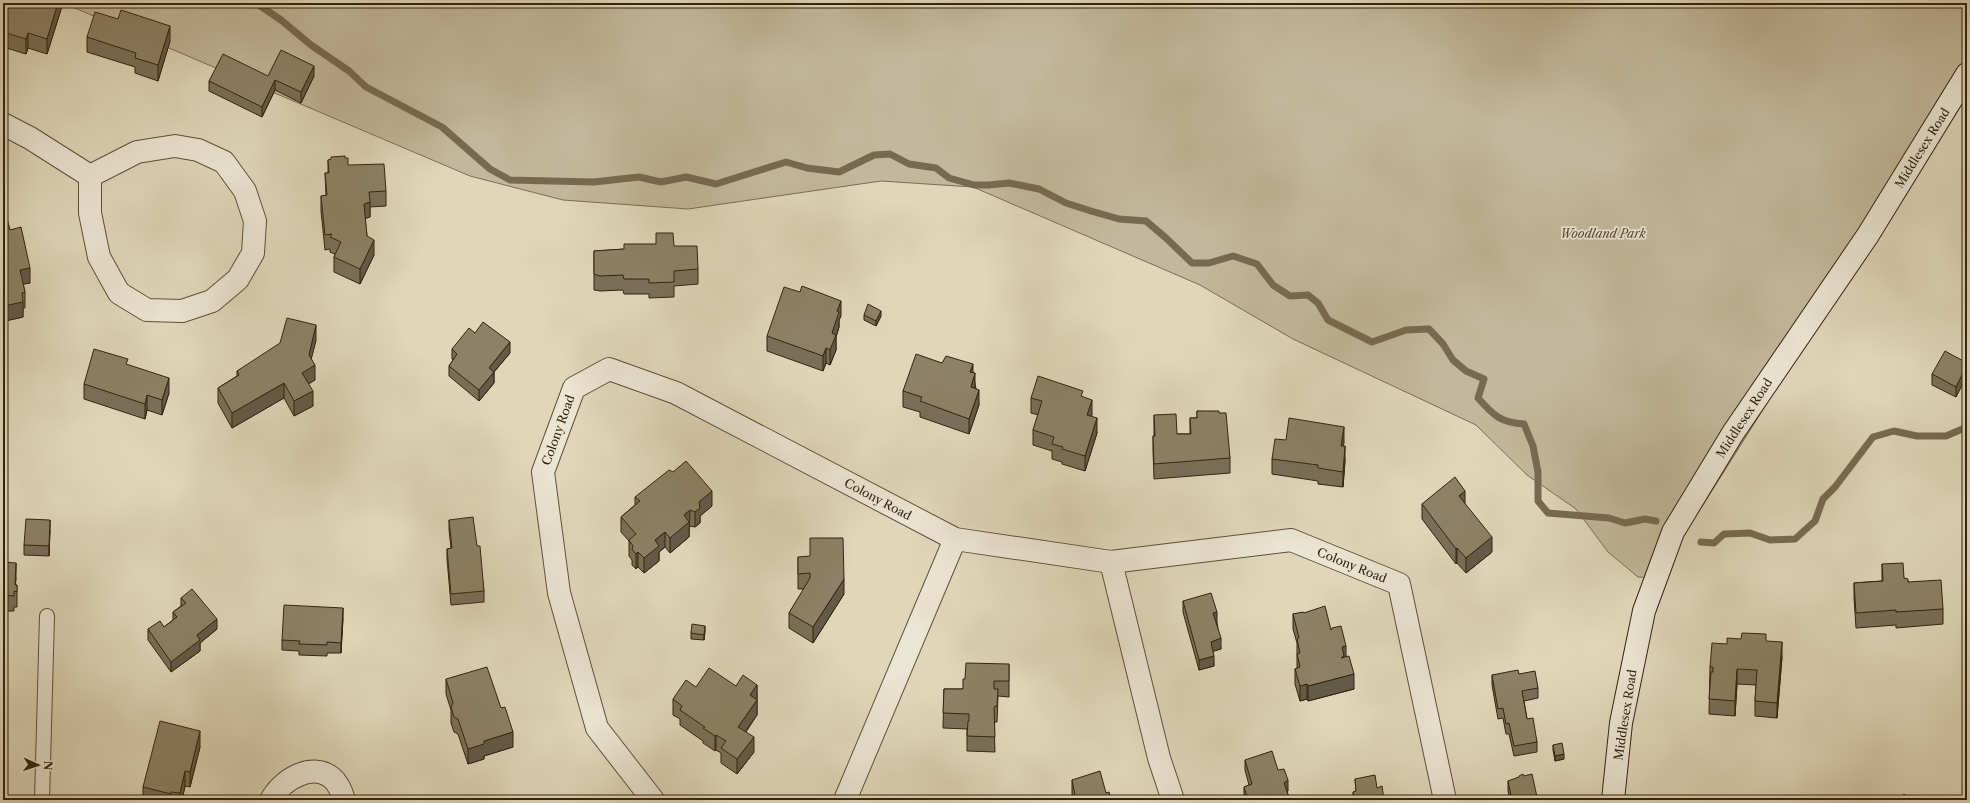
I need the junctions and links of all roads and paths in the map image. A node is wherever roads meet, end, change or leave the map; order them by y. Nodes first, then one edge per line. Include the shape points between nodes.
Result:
1 (1967, 74) edge
2 (3, 124) edge
3 (90, 176) junction
4 (955, 539) junction
5 (1111, 562) junction
6 (47, 616) dead end
7 (42, 800) edge
8 (271, 800) edge
9 (344, 800) edge
10 (653, 800) edge
11 (846, 800) edge
12 (1173, 800) edge
13 (1445, 800) edge
14 (1613, 800) edge

1 - 14 street, Middlesex Road via 1868,235 1733,433 1673,532 1644,611 1621,722
2 - 3 street
3 - 3 street via 90,214 99,257 119,293 147,310 182,310 212,301 238,279 253,253 255,221 245,191 224,162 198,150 176,146 137,152
4 - 5 street, Colony Road
4 - 10 street, Colony Road via 676,393 609,369 574,388 543,472 559,593 597,728
4 - 11 street
5 - 12 street via 1159,758
5 - 13 street, Colony Road via 1291,540 1399,584
6 - 7 lane
8 - 9 street via 283,784 313,772 332,778

